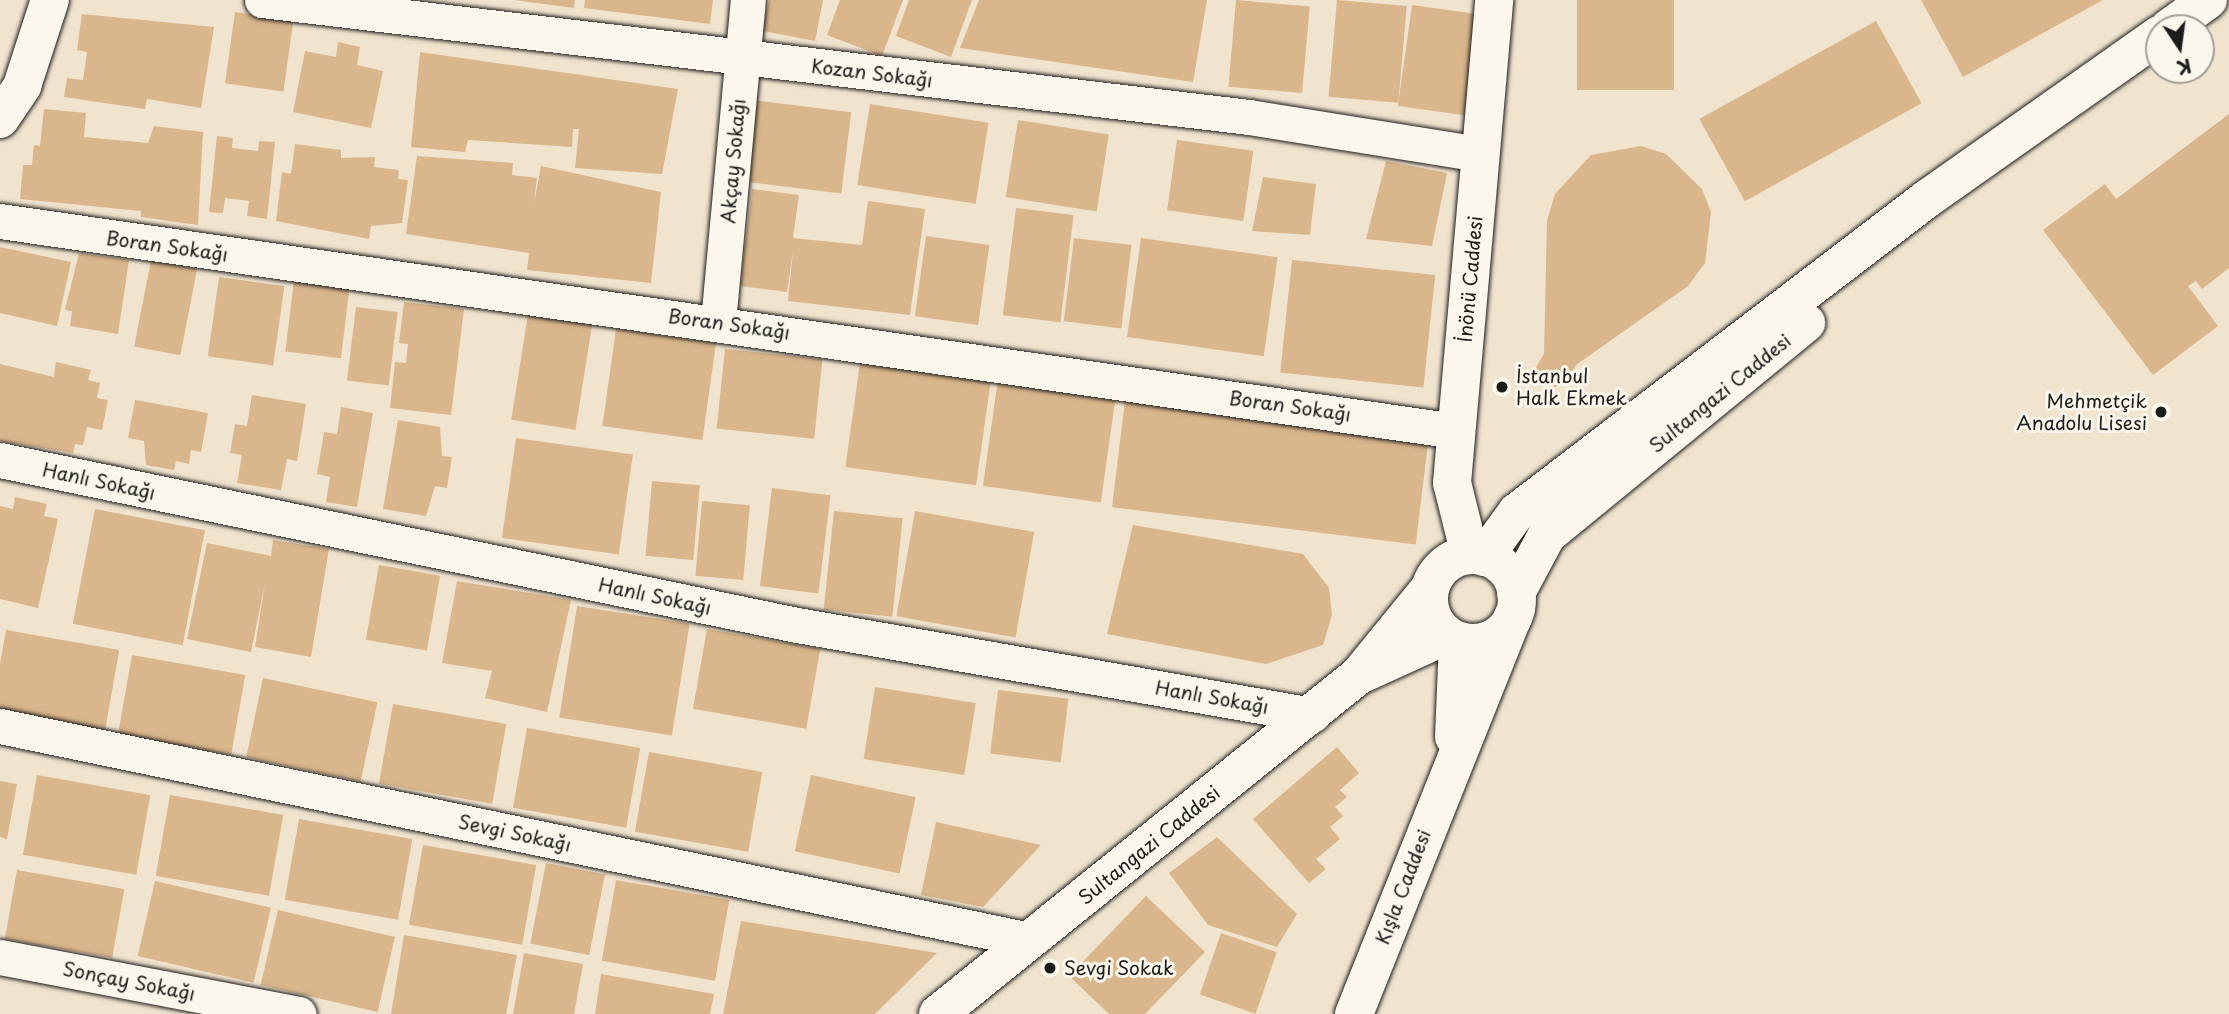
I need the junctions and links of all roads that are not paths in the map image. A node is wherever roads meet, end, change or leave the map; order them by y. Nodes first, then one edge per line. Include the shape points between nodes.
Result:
1 (51, 0) edge
2 (262, 0) edge
3 (748, 0) edge
4 (1494, 0) edge
5 (2208, 0) edge
6 (2188, 14) edge
7 (2145, 45) edge
8 (742, 58) junction
9 (0, 119) edge
10 (1481, 154) junction
11 (1928, 198) junction
12 (0, 221) edge
13 (718, 322) junction
14 (1456, 431) junction
15 (0, 460) edge
16 (1452, 483) junction
17 (1477, 556) junction
18 (1433, 582) junction
19 (1515, 605) junction
20 (1452, 638) junction
21 (1359, 675) junction
22 (1312, 715) junction
23 (0, 726) edge
24 (1453, 760) junction
25 (1030, 940) junction
26 (0, 957) edge
27 (299, 1014) edge
28 (938, 1014) edge
29 (1354, 1014) edge

1 - 9 main road via 22,86
2 - 8 street, Kozan Sokağı
3 - 8 street, Akçay Sokağı
4 - 10 main road, İnönü Caddesi
5 - 6 main road
7 - 11 main road, Sultangazi Caddesi
8 - 10 street, Kozan Sokağı via 1249,117
8 - 13 street, Akçay Sokağı
10 - 14 main road, İnönü Caddesi
11 - 17 main road, Sultangazi Caddesi via 1517,512
11 - 19 main road, Sultangazi Caddesi via 1914,234 1548,534
12 - 13 street, Boran Sokağı
13 - 14 street, Boran Sokağı
14 - 16 main road, İnönü Caddesi
15 - 22 street, Hanlı Sokağı via 797,625
16 - 17 main road, İnönü Caddesi
16 - 18 main road
17 - 18 main road, Sultangazi Caddesi
17 - 19 main road via 1505,570
18 - 20 main road via 1431,614
18 - 21 main road, Sultangazi Caddesi
19 - 20 main road, Sultangazi Caddesi via 1484,642
19 - 24 main road, Kışla Caddesi
20 - 21 main road, Sultangazi Caddesi
20 - 24 main road, Kışla Caddesi
21 - 22 main road, Sultangazi Caddesi
22 - 25 main road, Sultangazi Caddesi
23 - 25 street, Sevgi Sokağı
24 - 29 main road, Kışla Caddesi
25 - 28 main road, Sultangazi Caddesi
26 - 27 street, Sonçay Sokağı

